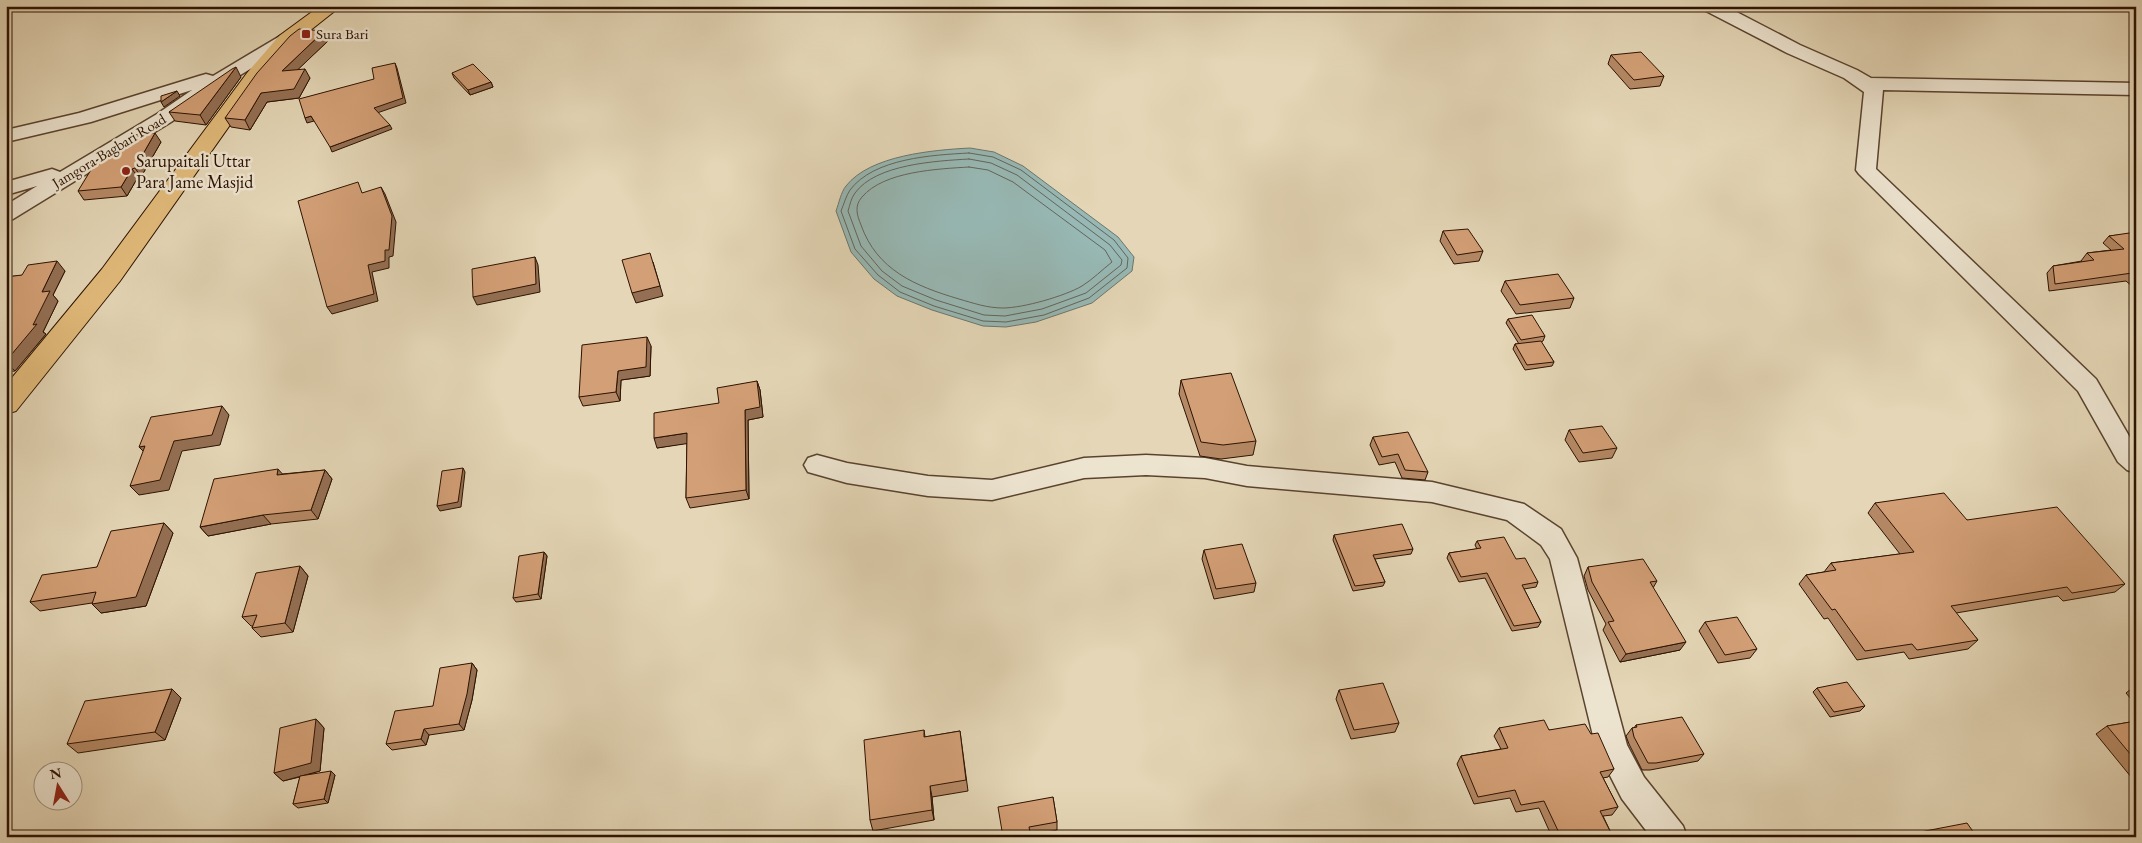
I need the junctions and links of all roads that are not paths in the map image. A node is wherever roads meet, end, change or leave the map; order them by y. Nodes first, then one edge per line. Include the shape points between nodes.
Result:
1 (332, 6) edge
2 (1710, 6) edge
3 (286, 40) junction
4 (230, 73) junction
5 (1868, 84) junction
6 (2136, 89) edge
7 (6, 136) edge
8 (87, 164) junction
9 (6, 189) edge
10 (6, 214) edge
11 (6, 404) edge
12 (2136, 463) edge
13 (817, 465) dead end
14 (1671, 837) edge

1 - 3 main road
2 - 5 street via 1736,16
3 - 4 street, Jamgora-Bagbari Road
3 - 11 main road via 254,77 111,275
4 - 7 street via 84,118
4 - 8 street, Jamgora-Bagbari Road via 164,118
5 - 6 street
5 - 12 street via 1874,90 1866,170 2087,385 2127,455
8 - 9 street
8 - 10 street, Jamgora-Bagbari Road
13 - 14 street via 928,486 992,490 1084,468 1146,465 1205,468 1257,477 1432,492 1515,511 1551,537 1563,558 1612,748 1633,788

